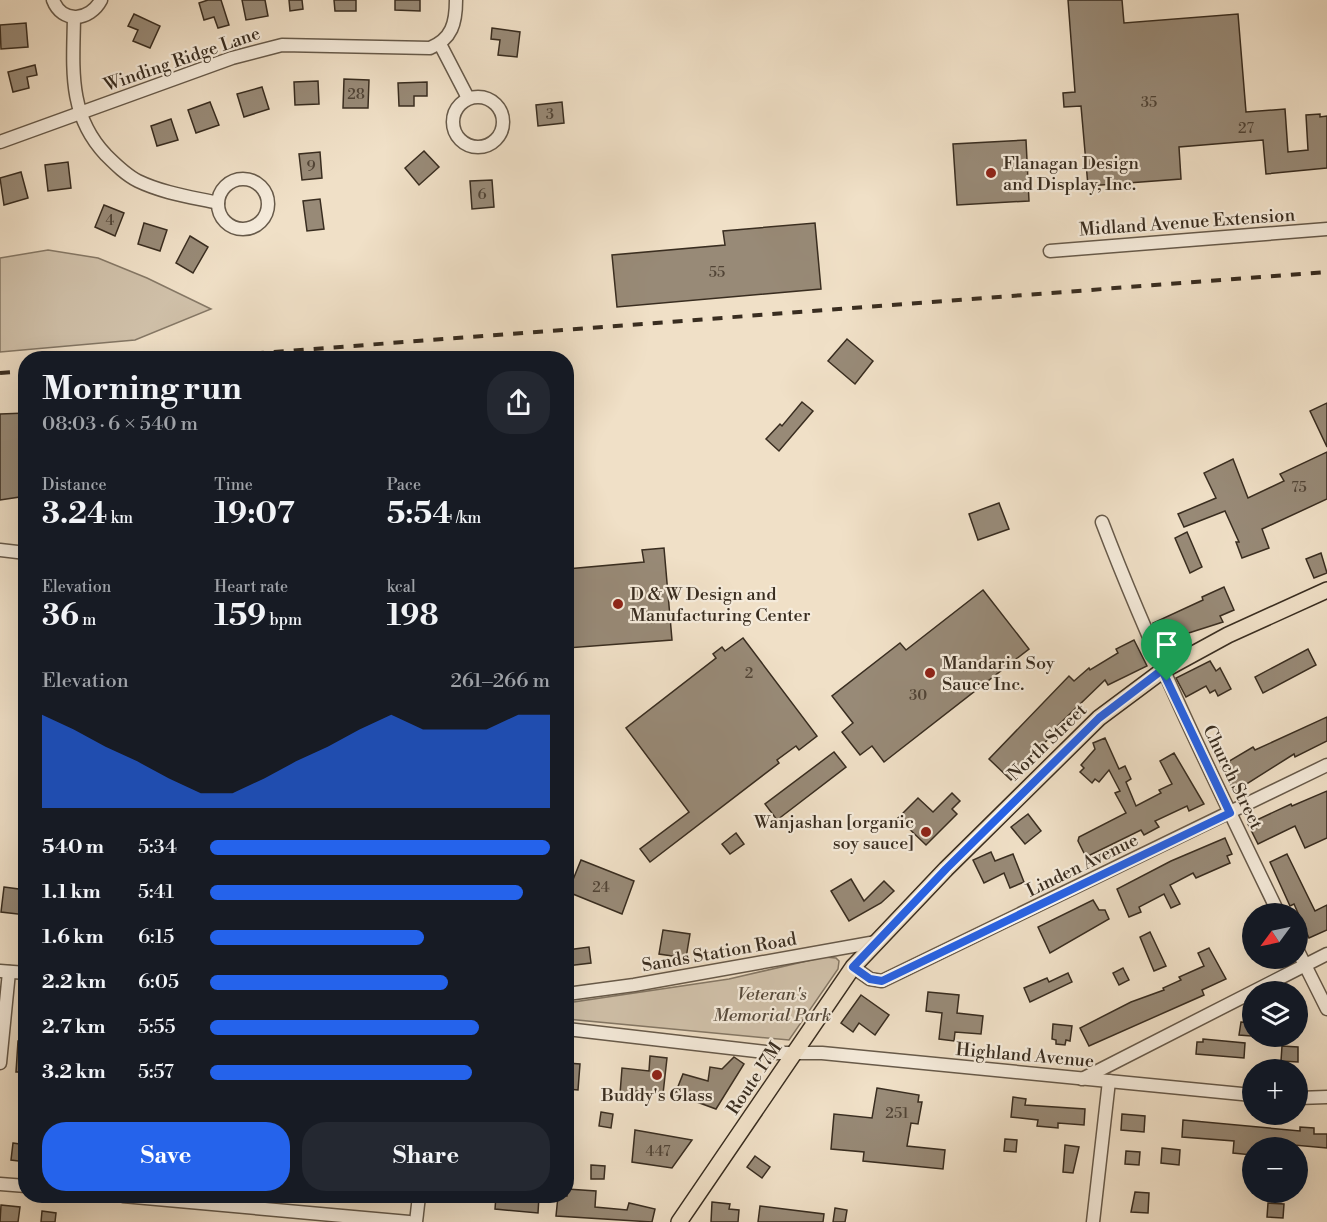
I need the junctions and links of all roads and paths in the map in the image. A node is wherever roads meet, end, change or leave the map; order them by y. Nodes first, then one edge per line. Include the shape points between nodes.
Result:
1 (52, 0) edge
2 (101, 0) edge
3 (456, 0) edge
4 (74, 18) junction
5 (440, 44) junction
6 (468, 98) junction
7 (79, 114) junction
8 (0, 142) edge
9 (218, 203) junction
10 (1327, 229) edge
11 (1050, 251) dead end
12 (1102, 522) dead end
13 (0, 550) edge
14 (18, 552) edge
15 (1327, 590) edge
16 (1162, 670) junction
17 (1327, 765) edge
18 (1230, 813) junction
19 (1274, 903) edge
20 (887, 929) joint
21 (876, 942) junction
22 (1327, 954) edge
23 (1308, 963) edge
24 (853, 967) junction
25 (1308, 968) edge
26 (1296, 969) edge
27 (4, 971) edge
28 (574, 993) edge
29 (1327, 1009) edge
30 (574, 1030) edge
31 (794, 1052) junction
32 (0, 1063) edge
33 (1082, 1079) junction
34 (1108, 1081) junction
35 (1242, 1094) edge
36 (1327, 1097) edge
37 (1308, 1098) edge
38 (0, 1184) edge
39 (18, 1185) edge
40 (200, 1203) edge
41 (418, 1203) edge
42 (409, 1222) edge
43 (416, 1222) edge
44 (679, 1222) edge
45 (1093, 1222) edge

1 - 4 street via 58,10
2 - 4 street via 90,14
3 - 5 street via 453,30
4 - 7 street via 73,77
5 - 6 street
5 - 7 street, Winding Ridge Lane via 419,49 270,47
6 - 6 street via 484,97 498,106 502,114 502,130 485,147 460,141 453,126 455,109
7 - 8 street, Winding Ridge Lane
7 - 9 street via 103,152 137,181
9 - 9 street via 231,181 248,178 263,187 269,203 264,219 243,229 228,224
10 - 11 street, Midland Avenue Extension
12 - 16 street, Church Street
13 - 14 street
15 - 16 main road, North Street
16 - 18 street, Church Street
16 - 20 main road, North Street via 1099,718
17 - 18 street, Linden Avenue
18 - 19 street, Church Street
18 - 24 street, Linden Avenue via 882,981 870,979
20 - 21 main road, Route 17M
21 - 24 main road, Route 17M
21 - 28 street, Sands Station Road
22 - 23 street
24 - 31 main road, Route 17M
25 - 29 street
26 - 33 street
27 - 32 street
30 - 31 street, Highland Avenue via 774,1053
31 - 33 street, Highland Avenue
31 - 44 main road, Route 17M
33 - 34 street, Highland Avenue
34 - 35 street, Highland Avenue
34 - 45 street
36 - 37 street
38 - 39 street
40 - 42 street
41 - 43 street

